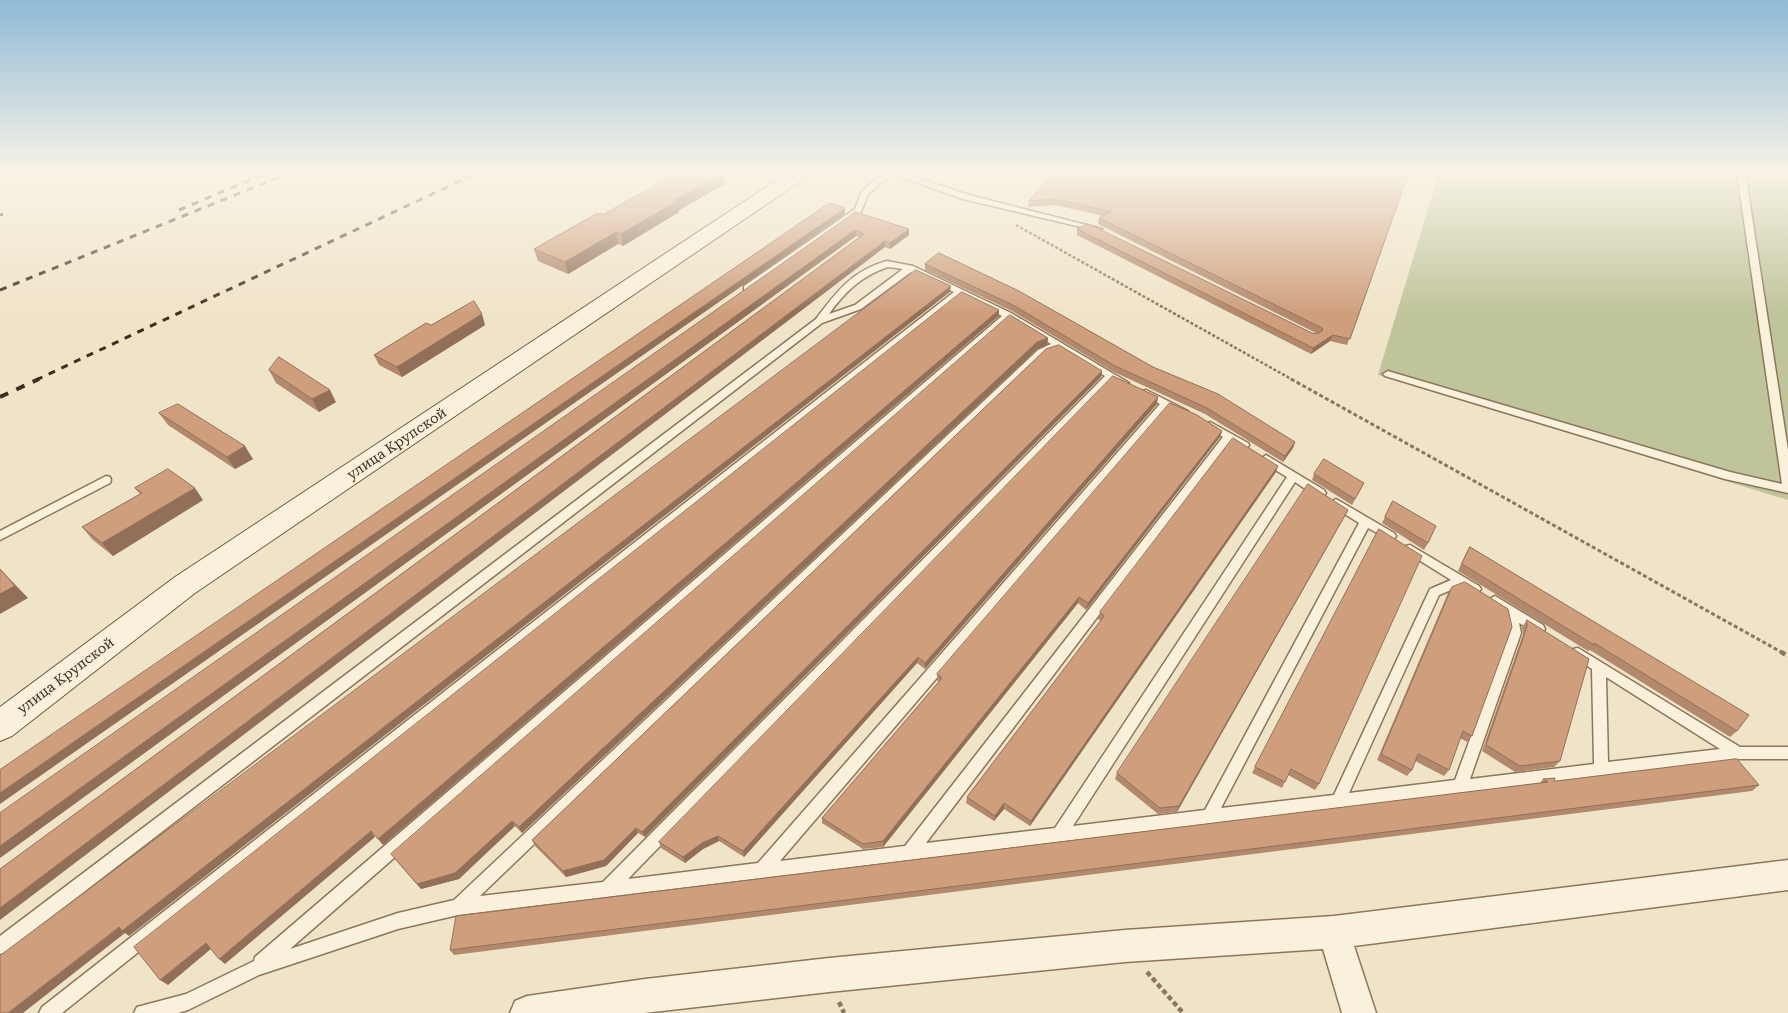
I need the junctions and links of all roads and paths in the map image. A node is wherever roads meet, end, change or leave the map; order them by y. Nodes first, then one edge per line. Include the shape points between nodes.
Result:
1 (731, 219) edge
2 (845, 219) edge
3 (1059, 219) edge
4 (1748, 219) edge
5 (1009, 222) dead end
6 (1104, 232) edge
7 (910, 268) junction
8 (960, 292) junction
9 (735, 297) edge
10 (1008, 315) junction
11 (820, 321) junction
12 (1060, 345) junction
13 (1388, 374) dead end
14 (1110, 376) junction
15 (1166, 403) junction
16 (1229, 436) junction
17 (1293, 476) junction
18 (106, 480) dead end
19 (1788, 485) edge
20 (1788, 489) edge
21 (1366, 521) junction
22 (0, 536) edge
23 (1462, 581) junction
24 (1511, 611) junction
25 (1551, 636) edge
26 (1567, 646) edge
27 (1788, 656) edge
28 (1599, 666) junction
29 (0, 726) edge
30 (1738, 753) junction
31 (1788, 753) edge
32 (1601, 770) junction
33 (1460, 787) junction
34 (1338, 802) junction
35 (1210, 817) junction
36 (1059, 835) junction
37 (909, 853) junction
38 (761, 871) junction
39 (1788, 875) edge
40 (606, 890) junction
41 (458, 907) junction
42 (1334, 932) junction
43 (0, 946) edge
44 (1125, 946) junction
45 (256, 968) junction
46 (48, 1013) edge
47 (143, 1013) edge
48 (527, 1013) edge
49 (1183, 1013) edge
50 (1359, 1013) edge

1 - 29 main road, улица Крупской via 185,585
2 - 9 lane
3 - 6 lane
4 - 19 lane
5 - 27 path
7 - 8 lane
7 - 11 lane via 858,307
7 - 11 lane via 887,264 869,270 842,291
8 - 10 lane
8 - 46 lane
10 - 12 lane
10 - 45 lane
11 - 43 lane
12 - 14 lane
12 - 41 lane via 1041,352
13 - 20 lane via 1729,476
14 - 15 lane
14 - 40 lane
15 - 16 lane
15 - 38 lane
16 - 17 lane
16 - 37 lane
17 - 21 lane
17 - 36 lane
18 - 22 lane
21 - 23 lane
21 - 35 lane
23 - 24 lane
23 - 34 lane via 1434,592
24 - 25 lane
24 - 33 lane via 1515,633
26 - 28 lane
28 - 30 lane
28 - 32 lane
30 - 31 lane
30 - 32 lane
32 - 33 lane
33 - 34 lane
34 - 35 lane
35 - 36 lane
36 - 37 lane
37 - 38 lane
38 - 40 lane
39 - 42 street
40 - 41 lane
41 - 45 lane via 398,921
42 - 44 street
42 - 50 street
44 - 48 street via 819,976
44 - 49 path
45 - 47 lane via 188,1002

